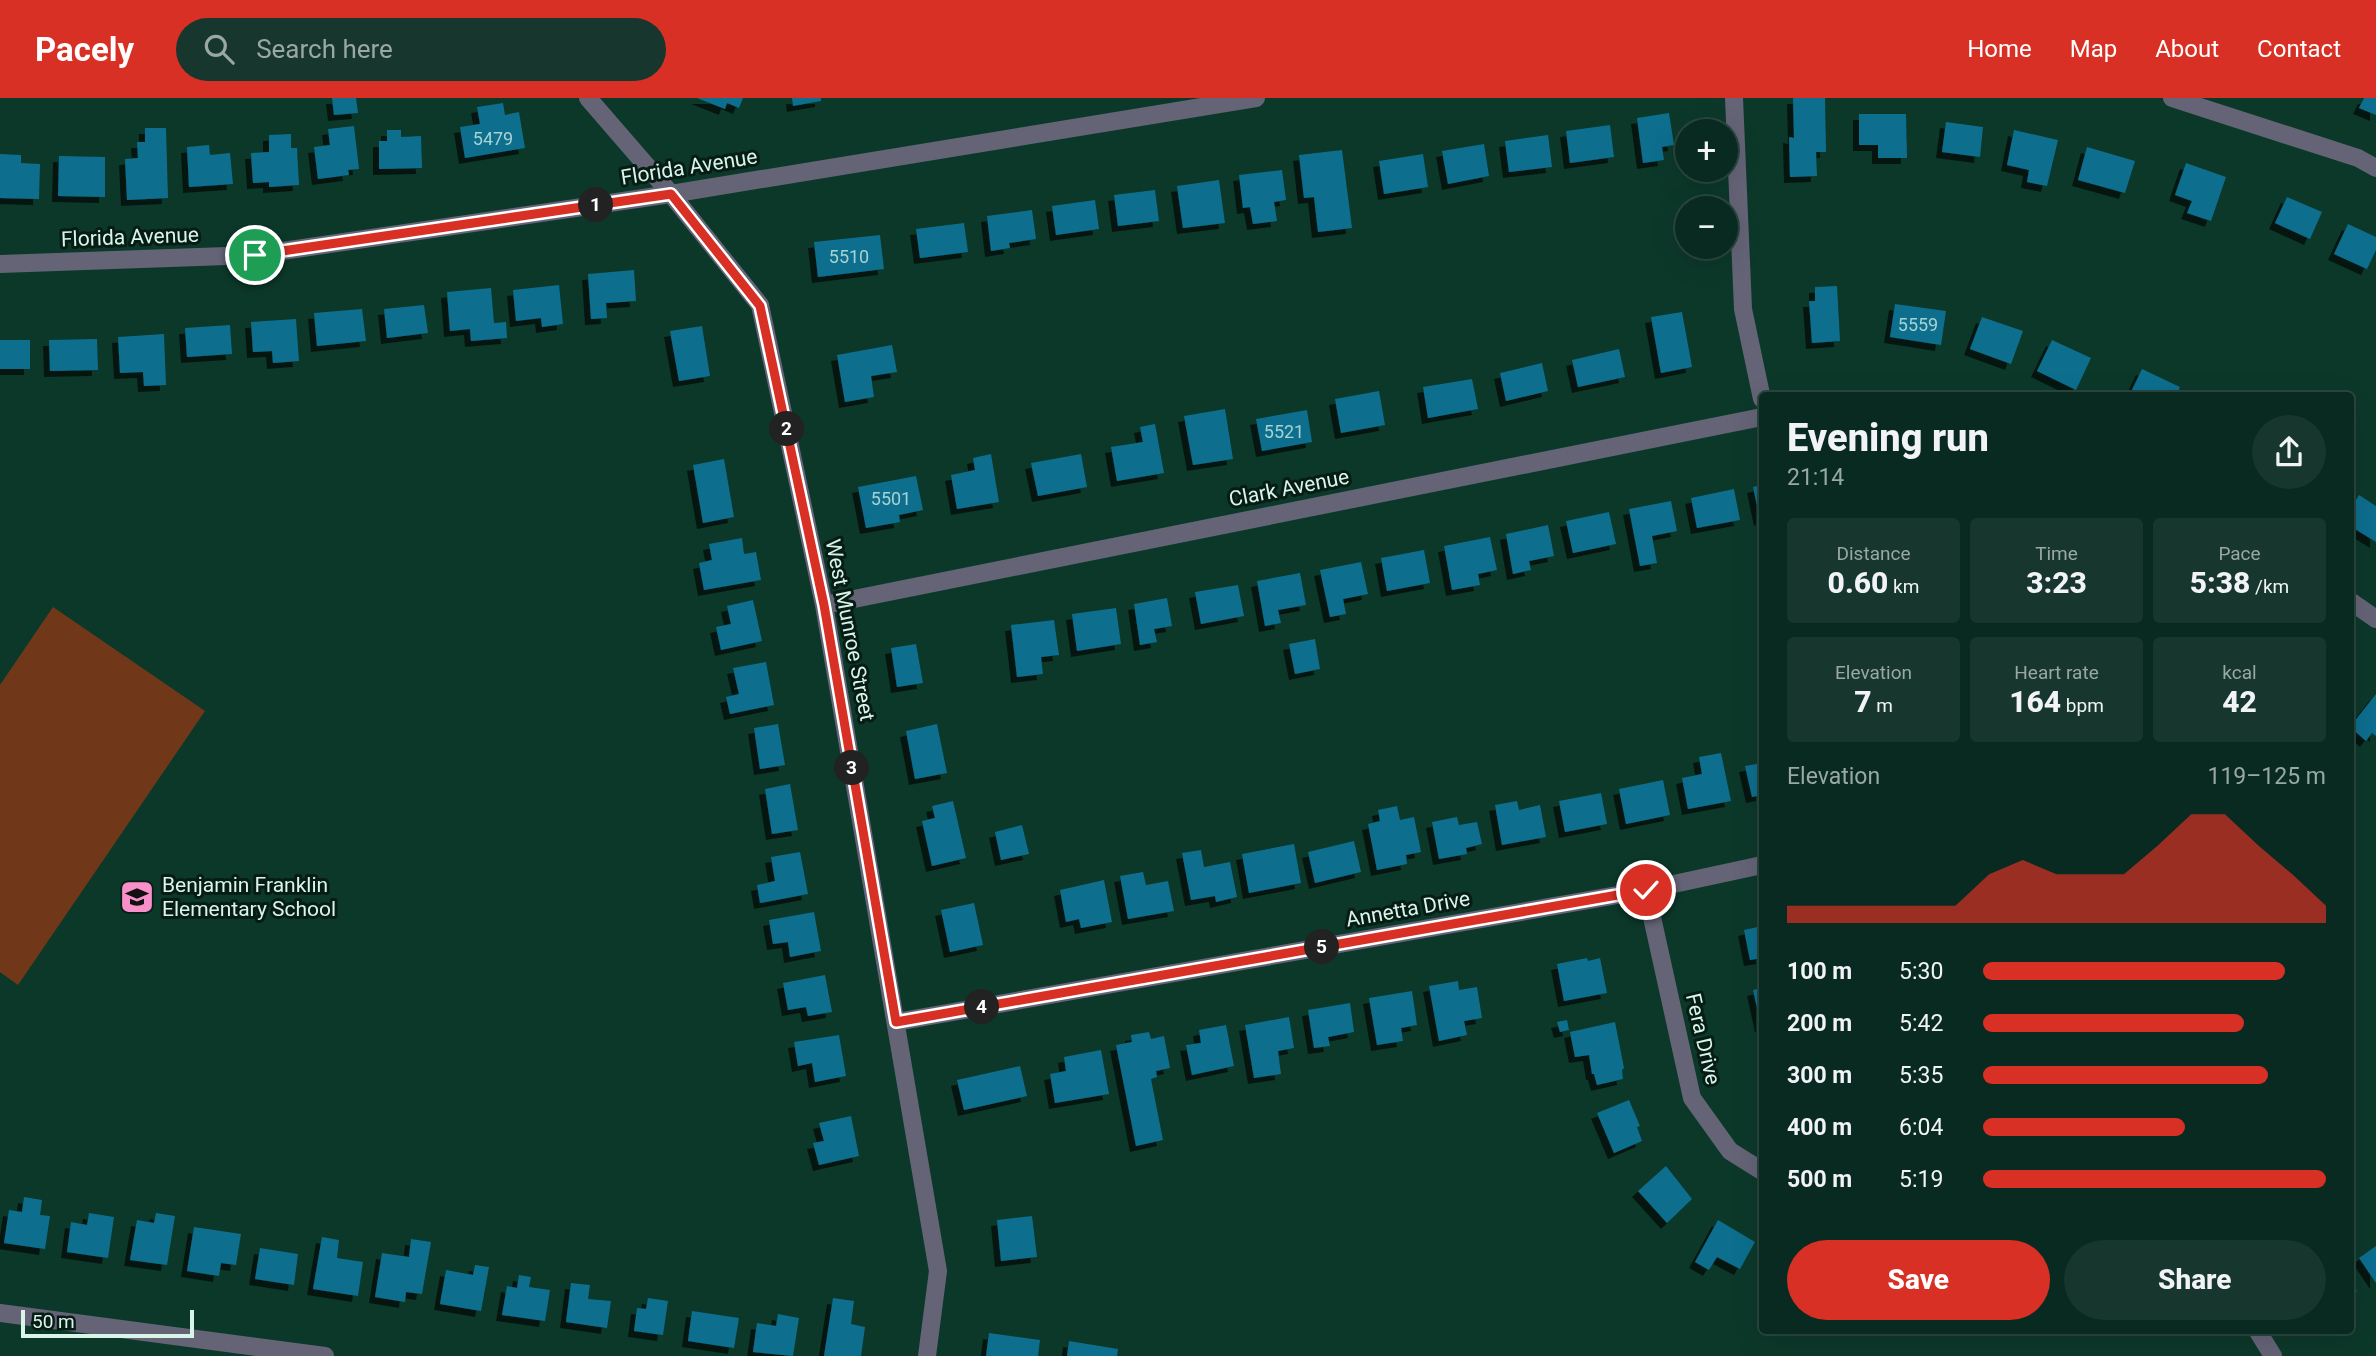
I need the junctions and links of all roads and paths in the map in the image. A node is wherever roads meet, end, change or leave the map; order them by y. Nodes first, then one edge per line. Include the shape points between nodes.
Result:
1 (588, 98) edge
2 (1256, 98) edge
3 (1734, 98) edge
4 (2172, 98) edge
5 (2376, 169) edge
6 (671, 194) junction
7 (0, 264) edge
8 (1761, 392) edge
9 (1759, 418) edge
10 (2354, 604) edge
11 (824, 605) junction
12 (2376, 619) edge
13 (1759, 866) edge
14 (1646, 890) junction
15 (896, 1022) junction
16 (1759, 1169) edge
17 (0, 1313) edge
18 (2259, 1334) edge
19 (325, 1356) edge
20 (927, 1356) edge
21 (2273, 1356) edge

1 - 6 street, West Munroe Street
2 - 6 street, Florida Avenue
3 - 8 street via 1742,309
4 - 5 street via 2358,158
6 - 7 street, Florida Avenue via 255,255
6 - 11 street, West Munroe Street via 760,306
9 - 11 street, Clark Avenue
10 - 12 street
11 - 15 street, West Munroe Street
13 - 14 street, Annetta Drive
14 - 15 street, Annetta Drive
14 - 16 street, Fera Drive via 1692,1098 1730,1151
15 - 20 street, West Munroe Street via 938,1271
17 - 19 street
18 - 21 street

